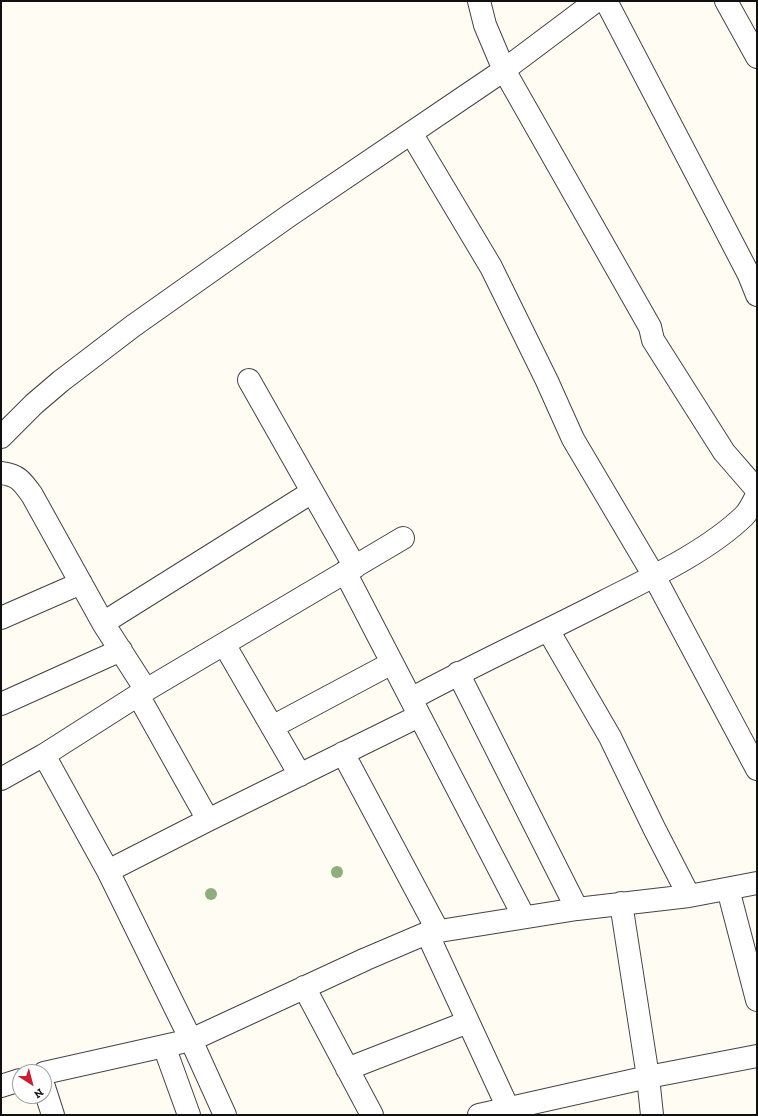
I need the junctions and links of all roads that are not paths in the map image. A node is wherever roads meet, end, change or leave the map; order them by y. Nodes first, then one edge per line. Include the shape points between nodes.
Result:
1 (479, 1) edge
2 (596, 1) edge
3 (606, 1) edge
4 (726, 1) edge
5 (757, 57) edge
6 (504, 70) junction
7 (411, 133) junction
8 (757, 295) edge
9 (249, 380) dead end
10 (1, 437) edge
11 (1, 473) edge
12 (757, 490) edge
13 (312, 492) junction
14 (757, 495) edge
15 (403, 538) dead end
16 (350, 570) junction
17 (654, 576) junction
18 (81, 583) junction
19 (1, 618) edge
20 (103, 622) junction
21 (548, 630) junction
22 (224, 644) junction
23 (121, 650) junction
24 (392, 663) junction
25 (458, 673) junction
26 (142, 692) junction
27 (1, 704) edge
28 (415, 707) junction
29 (272, 727) junction
30 (343, 753) junction
31 (44, 755) junction
32 (757, 769) edge
33 (300, 775) junction
34 (1, 779) edge
35 (208, 820) junction
36 (108, 871) junction
37 (757, 883) edge
38 (728, 889) junction
39 (689, 896) junction
40 (621, 903) junction
41 (577, 909) junction
42 (524, 917) junction
43 (433, 932) junction
44 (304, 987) junction
45 (757, 1000) edge
46 (468, 1022) junction
47 (191, 1040) junction
48 (164, 1046) junction
49 (757, 1056) edge
50 (347, 1069) junction
51 (52, 1072) edge
52 (648, 1077) junction
53 (12, 1083) edge
54 (1, 1086) edge
55 (50, 1104) edge
56 (508, 1108) junction
57 (54, 1115) edge
58 (189, 1115) edge
59 (226, 1115) edge
60 (372, 1115) edge
61 (479, 1115) edge
62 (652, 1115) edge

1 - 6 street via 485,25
2 - 6 street
3 - 8 street via 749,275
4 - 5 street
6 - 7 street
6 - 12 street via 650,327 653,340 724,452
7 - 10 street via 133,326 34,404
7 - 17 street via 491,267 573,439
9 - 13 street
11 - 18 street via 16,476 28,488
13 - 16 street
13 - 20 street
14 - 17 street via 745,515 710,542
15 - 16 street
16 - 22 street
16 - 24 street
17 - 21 street
17 - 32 street
18 - 19 street
18 - 20 street
20 - 23 street
21 - 25 street
21 - 39 street via 610,737
22 - 26 street
22 - 29 street
23 - 26 street
23 - 27 street
24 - 28 street
24 - 29 street
25 - 28 street
25 - 41 street
26 - 31 street
26 - 35 street
28 - 30 street
28 - 42 street
29 - 33 street
30 - 33 street
30 - 43 street
31 - 34 street
31 - 36 street
33 - 35 street
35 - 36 street
36 - 47 street
37 - 38 street
38 - 39 street
38 - 45 street
39 - 40 street
40 - 41 street
40 - 52 street
41 - 42 street
42 - 43 street
43 - 44 street
43 - 46 street
44 - 47 street
44 - 50 street
46 - 50 street
46 - 56 street
47 - 48 street
47 - 59 street
48 - 51 street
48 - 58 street
49 - 52 street
50 - 60 street
52 - 56 street
52 - 62 street
53 - 54 street
55 - 57 street
56 - 61 street

